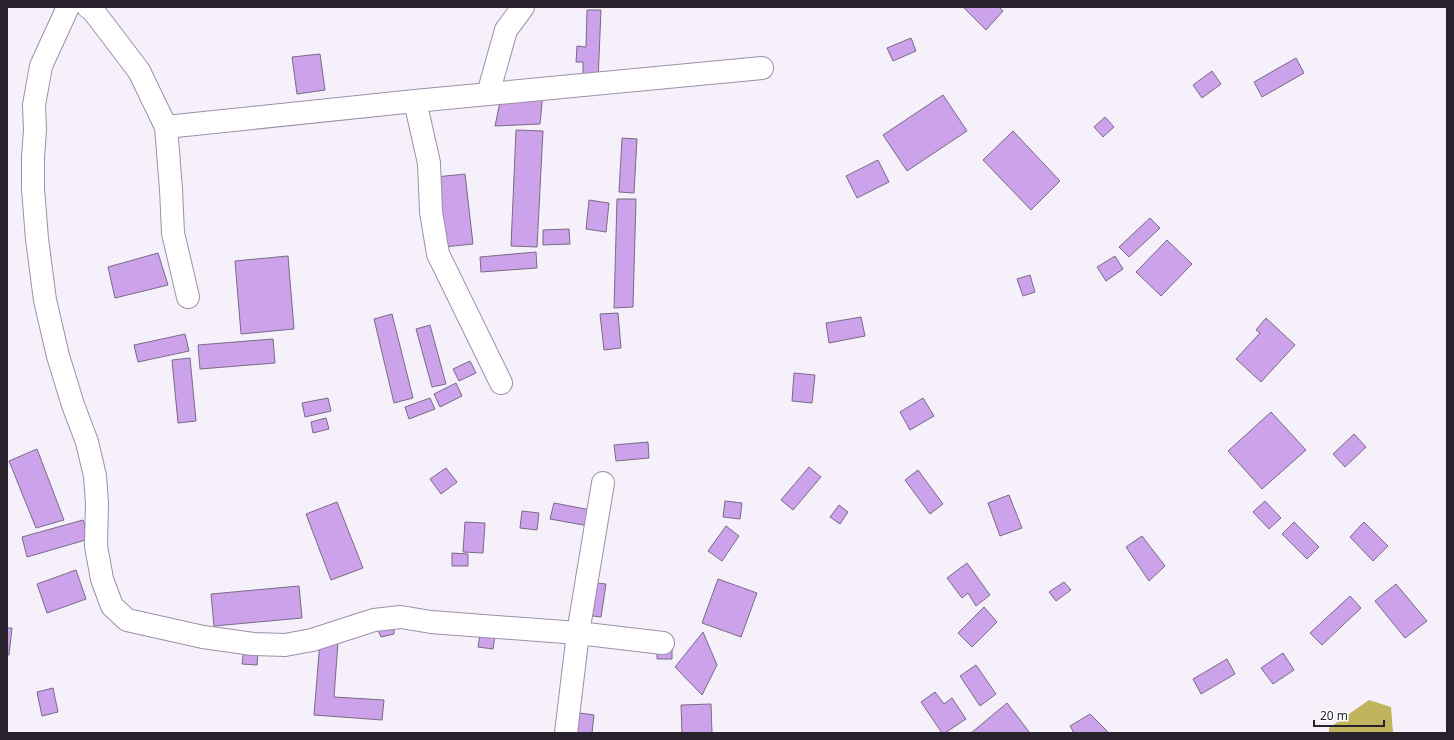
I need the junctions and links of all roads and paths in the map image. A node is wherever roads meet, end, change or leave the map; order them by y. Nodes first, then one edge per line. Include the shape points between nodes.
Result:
1 (68, 7) edge
2 (90, 7) edge
3 (523, 7) edge
4 (762, 68) dead end
5 (488, 94) junction
6 (415, 101) junction
7 (166, 127) junction
8 (188, 297) dead end
9 (500, 383) dead end
10 (603, 482) dead end
11 (578, 633) junction
12 (663, 643) dead end
13 (566, 733) edge

1 - 11 street via 41,66 34,105 33,189 44,300 58,356 87,442 95,476 96,546 102,580 112,606 127,620 203,637 253,644 285,645 312,640 374,620 401,617 431,622
2 - 7 street via 139,70
3 - 5 street via 506,30
4 - 5 street
5 - 6 street
6 - 7 street
6 - 9 street via 429,163 431,212 438,254
7 - 8 street via 173,233
10 - 11 street
11 - 12 street
11 - 13 street

